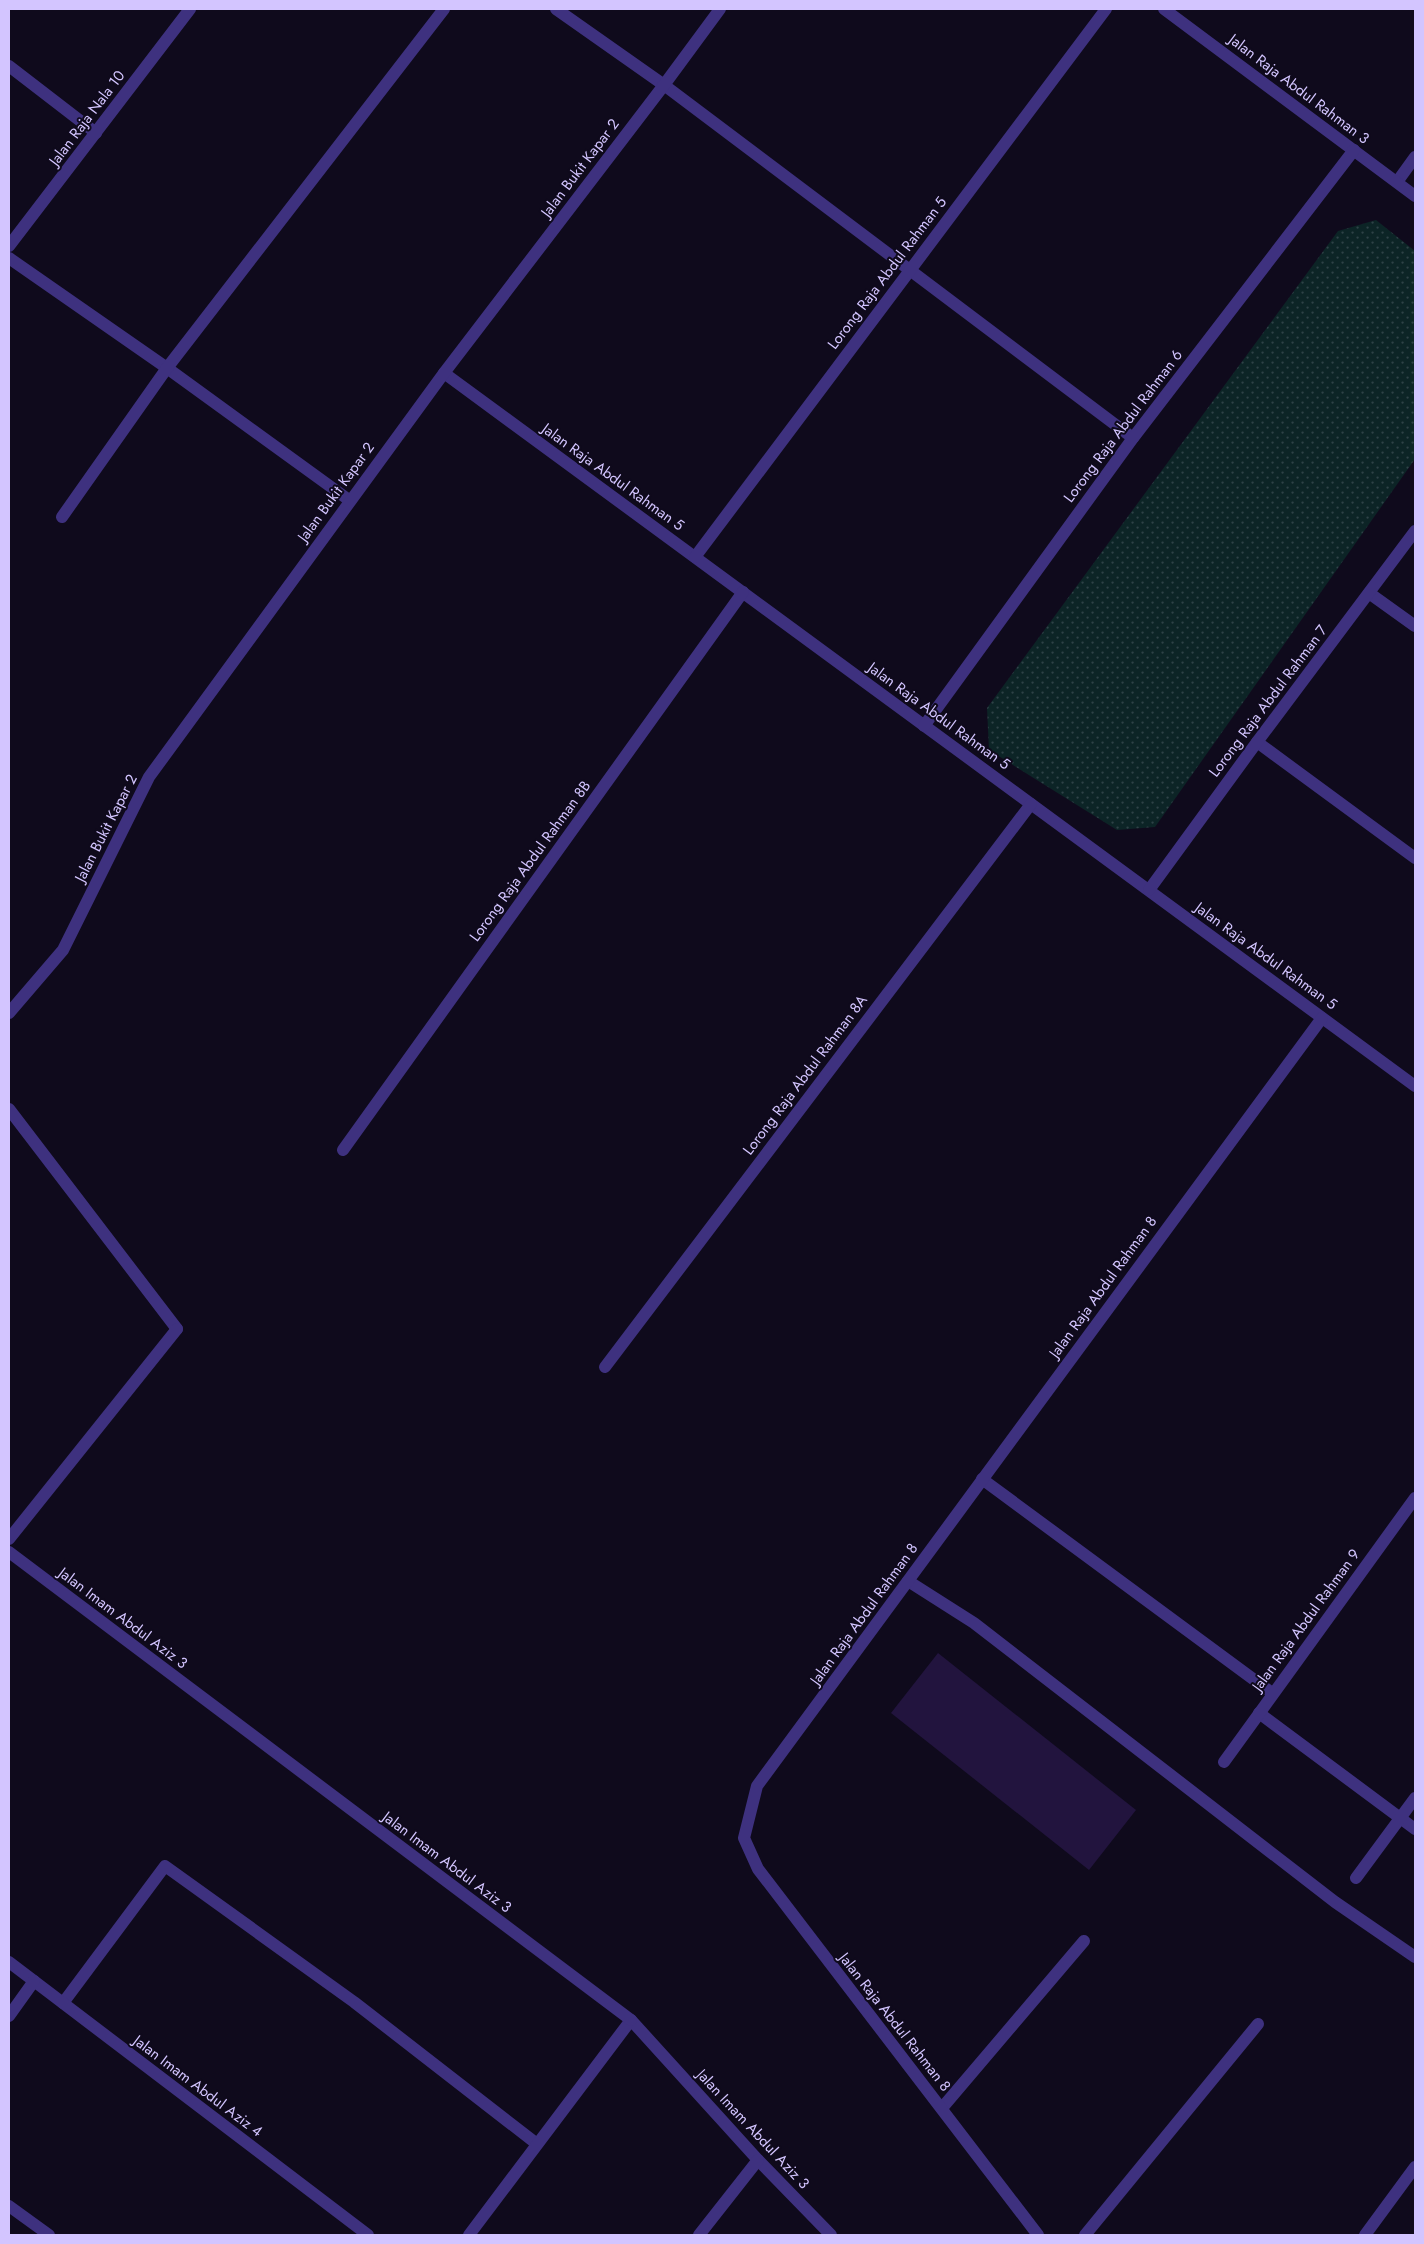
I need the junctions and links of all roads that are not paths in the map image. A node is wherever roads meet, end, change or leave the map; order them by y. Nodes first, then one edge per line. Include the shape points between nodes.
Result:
1 (190, 9) edge
2 (444, 9) edge
3 (720, 9) edge
4 (1106, 9) edge
5 (1164, 9) edge
6 (563, 11) edge
7 (9, 66) edge
8 (664, 85) junction
9 (96, 133) junction
10 (1354, 150) junction
11 (1415, 157) edge
12 (1397, 182) junction
13 (1415, 196) edge
14 (9, 246) edge
15 (9, 258) edge
16 (910, 270) junction
17 (167, 368) junction
18 (444, 372) junction
19 (1133, 438) junction
20 (349, 500) junction
21 (62, 517) dead end
22 (1415, 531) edge
23 (695, 557) junction
24 (743, 592) junction
25 (1369, 593) junction
26 (1415, 626) edge
27 (924, 726) junction
28 (1257, 742) junction
29 (1031, 804) junction
30 (1415, 858) edge
31 (1149, 890) junction
32 (9, 1013) edge
33 (1322, 1018) junction
34 (1415, 1086) edge
35 (9, 1109) edge
36 (343, 1150) dead end
37 (605, 1367) dead end
38 (982, 1479) junction
39 (1415, 1498) edge
40 (9, 1539) edge
41 (9, 1552) edge
42 (908, 1581) junction
43 (1272, 1693) junction
44 (1259, 1713) junction
45 (1224, 1762) dead end
46 (1415, 1798) edge
47 (1400, 1818) junction
48 (1415, 1829) edge
49 (1356, 1878) dead end
50 (1084, 1942) dead end
51 (1415, 1957) edge
52 (9, 1962) edge
53 (34, 1981) junction
54 (62, 2003) junction
55 (9, 2016) edge
56 (631, 2020) junction
57 (1258, 2024) dead end
58 (942, 2108) junction
59 (537, 2144) junction
60 (758, 2160) junction
61 (1415, 2167) edge
62 (9, 2206) edge
63 (49, 2235) edge
64 (368, 2235) edge
65 (469, 2235) edge
66 (699, 2235) edge
67 (831, 2235) edge
68 (1038, 2235) edge
69 (1085, 2235) edge
70 (1365, 2235) edge

1 - 9 street, Jalan Raja Nala 10
2 - 17 street
3 - 8 street, Jalan Bukit Kapar 2
4 - 16 street, Lorong Raja Abdul Rahman 5
5 - 10 street, Jalan Raja Abdul Rahman 3
6 - 8 street
7 - 9 street
8 - 16 street
8 - 18 street, Jalan Bukit Kapar 2
9 - 14 street, Jalan Raja Nala 10
10 - 12 street, Jalan Raja Abdul Rahman 3
10 - 19 street, Lorong Raja Abdul Rahman 6
11 - 12 street
12 - 13 street, Jalan Raja Abdul Rahman 3
15 - 17 street
16 - 19 street
16 - 23 street, Lorong Raja Abdul Rahman 5
17 - 20 street
17 - 21 street
18 - 20 street, Jalan Bukit Kapar 2
18 - 23 street, Jalan Raja Abdul Rahman 5
19 - 27 street, Lorong Raja Abdul Rahman 6
20 - 32 street, Jalan Bukit Kapar 2 via 149,777 63,950
22 - 25 street, Lorong Raja Abdul Rahman 7
23 - 24 street, Jalan Raja Abdul Rahman 5
24 - 27 street, Jalan Raja Abdul Rahman 5
24 - 36 street, Lorong Raja Abdul Rahman 8B
25 - 26 street
25 - 28 street, Lorong Raja Abdul Rahman 7
27 - 29 street, Jalan Raja Abdul Rahman 5
28 - 30 street
28 - 31 street, Lorong Raja Abdul Rahman 7
29 - 31 street, Jalan Raja Abdul Rahman 5
29 - 37 street, Lorong Raja Abdul Rahman 8A
31 - 33 street, Jalan Raja Abdul Rahman 5
33 - 34 street, Jalan Raja Abdul Rahman 5
33 - 38 street, Jalan Raja Abdul Rahman 8
35 - 40 street via 177,1329
38 - 42 street, Jalan Raja Abdul Rahman 8
38 - 43 street
39 - 43 street, Jalan Raja Abdul Rahman 9
41 - 56 street, Jalan Imam Abdul Aziz 3
42 - 51 street via 974,1623 1335,1902
42 - 58 street, Jalan Raja Abdul Rahman 8 via 757,1786 744,1838 758,1869
43 - 44 street, Jalan Raja Abdul Rahman 9
44 - 45 street, Jalan Raja Abdul Rahman 9
44 - 47 street
46 - 47 street
47 - 48 street
47 - 49 street
50 - 58 street
52 - 53 street, Jalan Imam Abdul Aziz 4
53 - 54 street, Jalan Imam Abdul Aziz 4
53 - 55 street
54 - 59 street via 165,1866 354,2002
54 - 64 street, Jalan Imam Abdul Aziz 4
56 - 59 street
56 - 60 street, Jalan Imam Abdul Aziz 3
57 - 69 street
58 - 68 street, Jalan Raja Abdul Rahman 8
59 - 65 street
60 - 66 street
60 - 67 street, Jalan Imam Abdul Aziz 3
61 - 70 street
62 - 63 street

